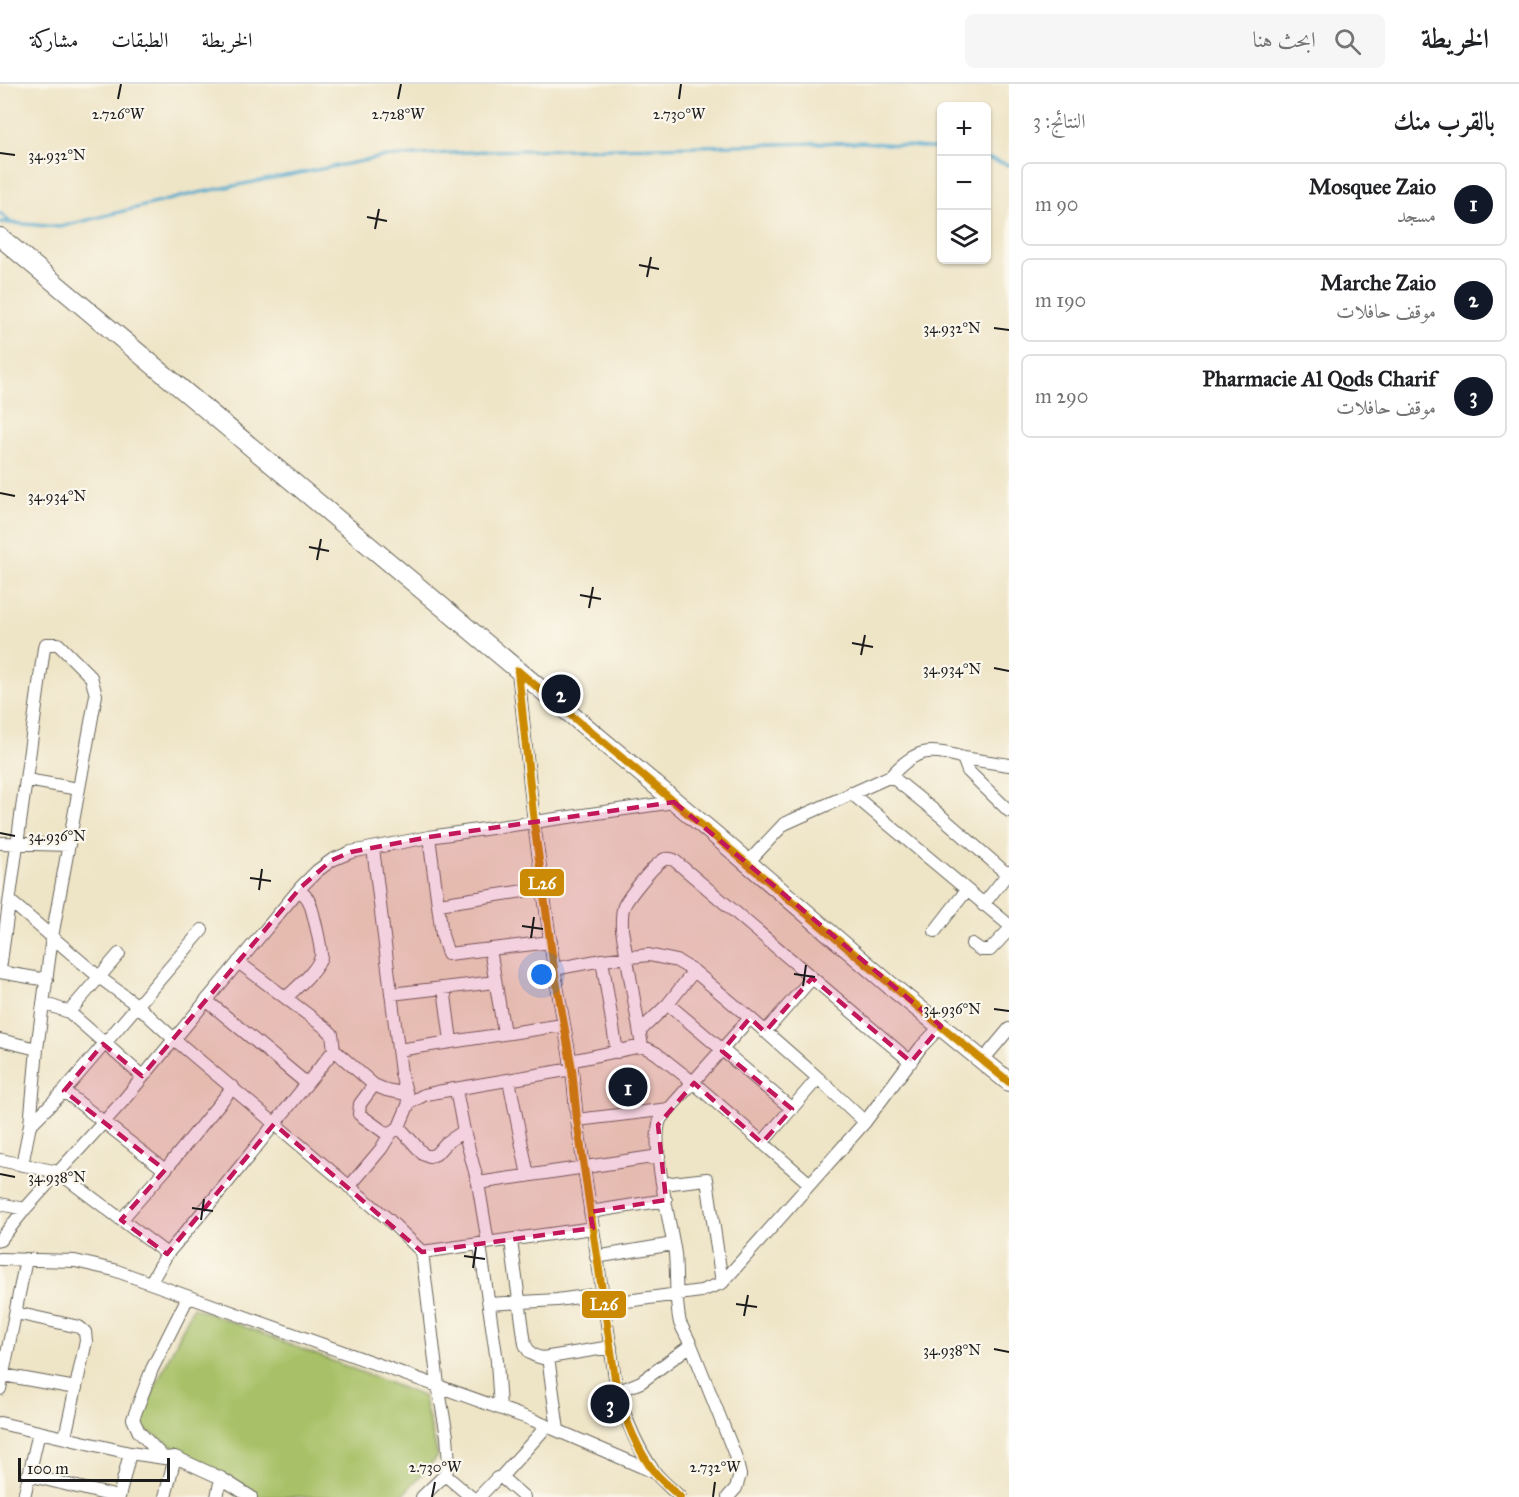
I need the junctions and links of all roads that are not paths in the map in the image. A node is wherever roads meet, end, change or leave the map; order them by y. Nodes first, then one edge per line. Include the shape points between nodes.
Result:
1 (0, 237) edge
2 (518, 671) junction
3 (963, 758) junction
4 (1009, 765) edge
5 (891, 776) junction
6 (27, 780) junction
7 (78, 789) junction
8 (851, 794) junction
9 (674, 802) junction
10 (1009, 811) edge
11 (534, 823) junction
12 (429, 837) junction
13 (0, 843) edge
14 (18, 843) junction
15 (69, 844) junction
16 (373, 848) junction
17 (751, 866) junction
18 (1008, 873) edge
19 (543, 888) junction
20 (299, 891) junction
21 (966, 891) junction
22 (10, 901) junction
23 (439, 904) junction
24 (983, 905) junction
25 (4, 916) edge
26 (1009, 925) edge
27 (202, 930) dead end
28 (1009, 930) edge
29 (935, 931) dead end
30 (52, 937) junction
31 (550, 942) junction
32 (972, 944) dead end
33 (490, 950) junction
34 (118, 954) dead end
35 (627, 958) junction
36 (602, 960) junction
37 (238, 962) junction
38 (554, 969) junction
39 (0, 970) edge
40 (694, 971) junction
41 (99, 977) junction
42 (812, 978) junction
43 (47, 980) junction
44 (495, 982) junction
45 (444, 988) junction
46 (391, 994) junction
47 (287, 997) junction
48 (206, 1000) junction
49 (43, 1004) junction
50 (668, 1004) junction
51 (138, 1006) junction
52 (69, 1012) junction
53 (750, 1018) junction
54 (563, 1024) junction
55 (941, 1026) junction
56 (1009, 1029) edge
57 (640, 1031) junction
58 (765, 1032) junction
59 (504, 1033) junction
60 (174, 1039) junction
61 (0, 1040) edge
62 (451, 1041) junction
63 (104, 1044) junction
64 (642, 1046) junction
65 (37, 1049) junction
66 (334, 1050) junction
67 (398, 1050) junction
68 (617, 1052) junction
69 (722, 1052) junction
70 (983, 1060) junction
71 (911, 1062) junction
72 (571, 1065) junction
73 (142, 1076) junction
74 (818, 1078) junction
75 (509, 1080) junction
76 (1009, 1082) edge
77 (306, 1083) junction
78 (694, 1083) junction
79 (374, 1085) junction
80 (233, 1087) junction
81 (456, 1090) junction
82 (64, 1091) junction
83 (408, 1099) junction
84 (669, 1109) junction
85 (792, 1109) junction
86 (577, 1120) junction
87 (865, 1122) junction
88 (104, 1124) junction
89 (274, 1124) junction
90 (30, 1125) junction
91 (395, 1130) junction
92 (464, 1131) junction
93 (762, 1143) junction
94 (659, 1156) junction
95 (0, 1160) edge
96 (22, 1165) junction
97 (584, 1168) junction
98 (165, 1170) junction
99 (58, 1173) junction
100 (528, 1176) junction
101 (478, 1183) junction
102 (663, 1184) junction
103 (810, 1184) junction
104 (349, 1186) junction
105 (666, 1200) junction
106 (0, 1204) edge
107 (25, 1209) junction
108 (590, 1212) junction
109 (121, 1220) junction
110 (593, 1228) junction
111 (0, 1240) edge
112 (511, 1240) junction
113 (484, 1244) junction
114 (673, 1245) junction
115 (422, 1252) junction
116 (167, 1254) junction
117 (597, 1257) junction
118 (0, 1259) edge
119 (26, 1259) junction
120 (151, 1282) junction
121 (722, 1283) junction
122 (678, 1294) junction
123 (188, 1297) junction
124 (603, 1299) junction
125 (519, 1303) junction
126 (489, 1304) junction
127 (16, 1313) junction
128 (691, 1345) junction
129 (611, 1347) junction
130 (548, 1357) junction
131 (3, 1375) junction
132 (438, 1385) junction
133 (76, 1388) junction
134 (0, 1389) edge
135 (617, 1392) junction
136 (500, 1408) junction
137 (0, 1423) edge
138 (552, 1428) junction
139 (39, 1432) junction
140 (65, 1437) junction
141 (130, 1453) junction
142 (169, 1457) junction
143 (654, 1472) junction
144 (28, 1475) junction
145 (445, 1475) junction
146 (501, 1477) junction
147 (221, 1478) junction
148 (676, 1496) edge
149 (24, 1497) edge
150 (118, 1497) edge
151 (165, 1497) edge
152 (217, 1497) edge
153 (251, 1497) edge
154 (422, 1497) edge
155 (471, 1497) edge
156 (479, 1497) edge
157 (524, 1497) edge
158 (728, 1497) edge

1 - 2 highway
2 - 9 highway
2 - 11 street
3 - 4 street
3 - 5 street via 945,752 918,754
3 - 10 street via 968,771
5 - 8 street
5 - 18 street
6 - 7 street
6 - 7 street via 44,648 52,642 91,677 95,687
6 - 14 street
7 - 15 street
8 - 17 street via 784,824 753,857
8 - 21 street
9 - 11 street
9 - 17 highway
11 - 12 street
11 - 19 street
12 - 16 street
12 - 23 street
13 - 14 street
14 - 15 street
14 - 22 street
15 - 30 street
16 - 20 street via 332,860
16 - 46 street
17 - 55 highway
18 - 24 street
19 - 23 street
19 - 31 street
20 - 37 street
20 - 47 street via 311,905 323,951 317,965
21 - 24 street
21 - 29 street
22 - 25 street
22 - 30 street
23 - 33 street via 448,954
24 - 26 street
25 - 39 street
27 - 51 street
28 - 32 street via 990,950
30 - 41 street
30 - 43 street
31 - 33 street
31 - 38 street
33 - 44 street
34 - 41 street
35 - 36 street
35 - 40 street via 649,955
35 - 42 street via 622,930 624,907 648,875 669,859
35 - 57 street
36 - 38 street
36 - 68 street
37 - 47 street
37 - 48 street
38 - 54 street
39 - 43 street
40 - 50 street
40 - 53 street
41 - 51 street
41 - 52 street
42 - 58 street
42 - 71 street
43 - 49 street
44 - 45 street
44 - 59 street
45 - 46 street
45 - 62 street
46 - 67 street
47 - 66 street via 332,1034
48 - 60 street
48 - 77 street
49 - 52 street
49 - 65 street
50 - 57 street
50 - 69 street
51 - 60 street
51 - 63 street
52 - 63 street
53 - 58 street
53 - 69 street
54 - 59 street
54 - 72 street
55 - 70 highway
55 - 71 street
56 - 70 street
57 - 64 street
58 - 74 street
59 - 62 street
60 - 73 street
60 - 80 street
61 - 65 street
62 - 67 street
63 - 73 street
63 - 82 street
64 - 68 street
64 - 78 street
65 - 90 street
66 - 77 street
66 - 79 street
67 - 83 street
68 - 72 street
69 - 78 street
69 - 85 street
70 - 76 highway
71 - 87 street
72 - 75 street
72 - 86 street
73 - 88 street
74 - 85 street
74 - 87 street
75 - 81 street
75 - 100 street
77 - 89 street
78 - 84 street
78 - 93 street
79 - 83 street
79 - 91 street via 360,1104 359,1114 384,1132
80 - 89 street
80 - 98 street
81 - 83 street
81 - 92 street
82 - 88 street
82 - 90 street
83 - 91 street
84 - 86 street
84 - 94 street via 658,1125
85 - 93 street
86 - 97 street
87 - 103 street
88 - 98 street
88 - 99 street
89 - 104 street
89 - 116 street
90 - 96 street
91 - 92 street via 429,1157
91 - 104 street
92 - 101 street
93 - 103 street
94 - 97 street
94 - 102 street
95 - 96 street
96 - 99 street
97 - 100 street
97 - 108 street
98 - 109 street
99 - 107 street
99 - 109 street
100 - 101 street
101 - 113 street
102 - 105 street
102 - 121 street via 707,1179
103 - 121 street
104 - 115 street
105 - 108 street
105 - 114 street
106 - 107 street
107 - 111 street
108 - 110 street
109 - 116 street
110 - 112 street
110 - 117 street
112 - 113 street
112 - 125 street
113 - 115 street
113 - 126 street
114 - 117 street
114 - 122 street
115 - 132 street
116 - 120 street
117 - 124 street
118 - 119 street
119 - 120 street via 75,1261
119 - 127 street
120 - 123 street
121 - 122 street
122 - 124 street
122 - 128 street via 680,1323
123 - 132 street
123 - 142 street via 133,1419 139,1432
124 - 125 street
124 - 129 street
125 - 126 street
125 - 130 street via 529,1353
126 - 136 street
127 - 131 street
127 - 133 street via 79,1327 85,1332
128 - 135 street via 641,1382
128 - 158 street via 739,1468 739,1482
129 - 130 street
129 - 135 street
130 - 138 street
131 - 133 street
131 - 134 street
132 - 136 street
132 - 145 street via 449,1464
133 - 140 street
135 - 143 street via 632,1434
136 - 138 street
137 - 139 street
138 - 143 street
138 - 146 street
139 - 140 street
139 - 144 street
140 - 141 street
141 - 142 street
141 - 150 street
142 - 147 street
142 - 151 street
143 - 148 street
144 - 149 street
144 - 150 street
145 - 154 street
145 - 155 street
146 - 156 street
146 - 157 street
147 - 152 street
147 - 153 street

